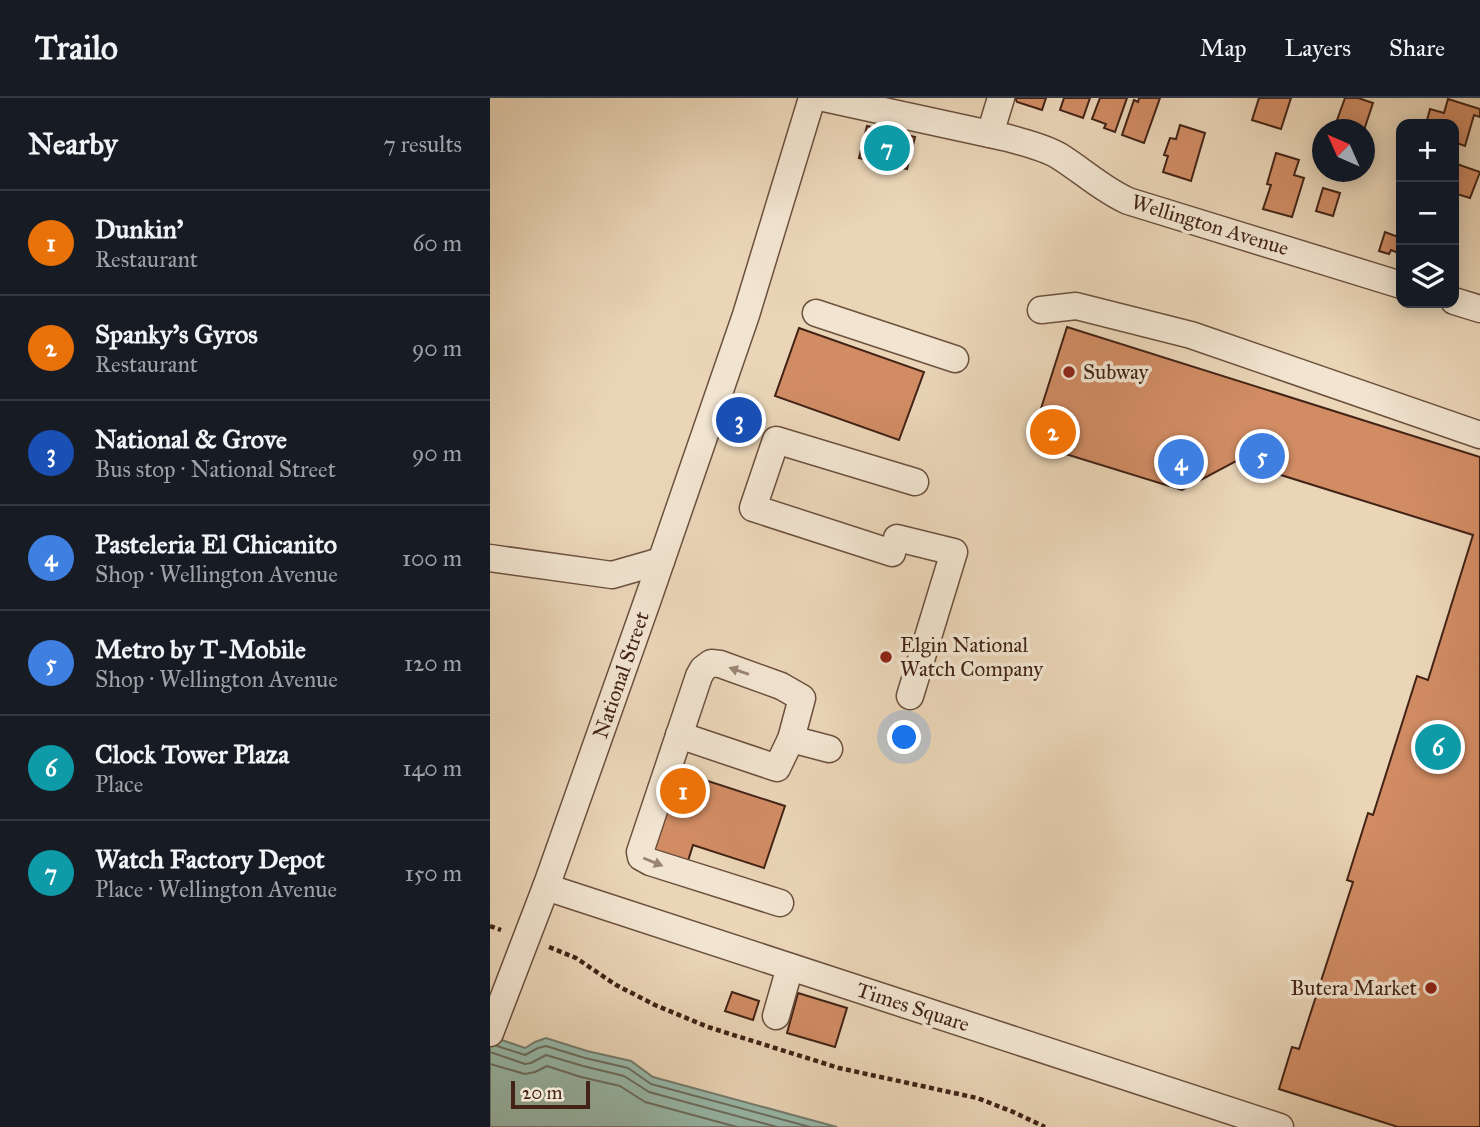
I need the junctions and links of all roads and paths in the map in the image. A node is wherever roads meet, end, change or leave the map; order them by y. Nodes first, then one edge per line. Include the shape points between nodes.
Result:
1 (812, 98) edge
2 (824, 98) edge
3 (1001, 98) edge
4 (990, 134) junction
5 (1396, 283) edge
6 (1459, 303) edge
7 (1480, 309) edge
8 (1041, 310) dead end
9 (816, 313) dead end
10 (955, 359) dead end
11 (1480, 435) edge
12 (915, 482) dead end
13 (490, 558) edge
14 (661, 561) junction
15 (612, 575) junction
16 (648, 599) junction
17 (909, 696) dead end
18 (679, 735) junction
19 (791, 739) junction
20 (829, 749) dead end
21 (546, 887) junction
22 (780, 904) dead end
23 (490, 926) edge
24 (496, 928) dead end
25 (550, 947) dead end
26 (790, 967) junction
27 (776, 1016) dead end
28 (491, 1029) edge
29 (1045, 1127) edge
30 (1280, 1127) edge

1 - 14 street, National Street via 746,315
2 - 4 street, Wellington Avenue
3 - 4 street
4 - 5 street, Wellington Avenue via 1057,155 1128,201
6 - 7 street
8 - 11 street via 1076,306 1191,334
9 - 10 street
12 - 17 street via 776,440 753,508 895,545 954,552
13 - 15 street
14 - 15 street
14 - 16 street, National Street
15 - 16 street
16 - 21 street, National Street
18 - 19 street via 778,768
19 -> 18 street via 802,698 781,686 710,663 699,676
18 -> 22 street via 640,857
19 - 20 street
21 - 26 street, Times Square
21 - 28 street, National Street
23 - 24 path
25 - 29 path via 655,1005 708,1027 839,1068 977,1098
26 - 27 street
26 - 30 street, Times Square

